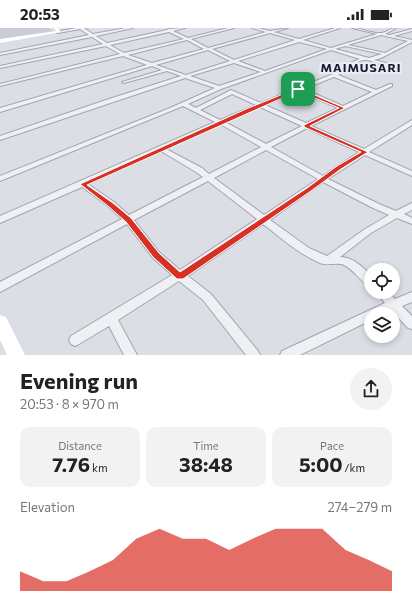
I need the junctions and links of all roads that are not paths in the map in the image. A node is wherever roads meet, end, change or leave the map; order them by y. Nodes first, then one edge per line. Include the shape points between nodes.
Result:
1 (81, 28) edge
2 (131, 28) edge
3 (183, 28) edge
4 (232, 28) edge
5 (254, 28) edge
6 (286, 28) edge
7 (338, 28) edge
8 (354, 28) edge
9 (394, 28) edge
10 (168, 29) edge
11 (412, 30) edge
12 (58, 31) edge
13 (270, 32) junction
14 (382, 34) junction
15 (92, 35) junction
16 (390, 36) junction
17 (188, 39) junction
18 (70, 40) junction
19 (296, 40) junction
20 (0, 41) edge
21 (412, 41) edge
22 (108, 44) junction
23 (344, 45) junction
24 (209, 49) junction
25 (329, 50) junction
26 (0, 54) edge
27 (385, 54) junction
28 (124, 55) junction
29 (365, 60) junction
30 (233, 61) junction
31 (152, 65) junction
32 (392, 66) dead end
33 (0, 67) edge
34 (167, 70) junction
35 (265, 72) junction
36 (333, 75) junction
37 (185, 76) junction
38 (124, 82) dead end
39 (0, 85) edge
40 (390, 85) dead end
41 (219, 88) junction
42 (298, 89) junction
43 (375, 91) junction
44 (183, 104) junction
45 (262, 104) junction
46 (343, 108) junction
47 (0, 110) edge
48 (196, 110) junction
49 (412, 122) edge
50 (222, 123) junction
51 (306, 126) junction
52 (0, 138) edge
53 (266, 147) junction
54 (162, 149) junction
55 (365, 152) junction
56 (412, 174) edge
57 (209, 178) junction
58 (0, 179) edge
59 (323, 179) junction
60 (83, 184) junction
61 (412, 206) edge
62 (397, 214) junction
63 (0, 220) edge
64 (129, 220) junction
65 (264, 220) junction
66 (412, 221) edge
67 (329, 260) junction
68 (364, 275) edge
69 (180, 276) junction
70 (0, 287) edge
71 (412, 297) edge
72 (388, 299) edge
73 (393, 304) junction
74 (386, 307) edge
75 (364, 317) edge
76 (111, 318) junction
77 (0, 322) edge
78 (412, 324) edge
79 (74, 340) dead end
80 (16, 355) edge
81 (131, 355) edge
82 (254, 355) edge
83 (286, 355) edge

1 - 12 street
1 - 15 street
2 - 15 street
3 - 10 street
4 - 17 street
5 - 13 street
6 - 13 street
7 - 19 street
8 - 14 street
9 - 14 street
10 - 17 street
10 - 22 street
11 - 16 street
12 - 18 street
12 - 20 main road
13 - 19 street
13 - 24 street
14 - 16 street
14 - 23 street
15 - 18 street
15 - 22 street
16 - 21 street
17 - 24 street
17 - 28 street
18 - 26 street
19 - 25 street
19 - 30 street
21 - 27 street
22 - 28 street
22 - 33 street
23 - 25 street
23 - 27 street
24 - 30 street
24 - 31 street
25 - 29 street
25 - 35 street
27 - 29 street
28 - 31 street
28 - 39 street
29 - 32 street
29 - 36 street
30 - 35 street
30 - 37 street
31 - 34 street
31 - 47 street
34 - 37 street
34 - 38 street
35 - 41 street
36 - 42 street
36 - 43 street
37 - 41 street
37 - 52 street
40 - 43 street
41 - 44 street
42 - 45 street
42 - 46 street
43 - 46 street
44 - 48 street
44 - 58 street
45 - 48 street via 231,92
45 - 50 street
45 - 51 street
46 - 51 street
48 - 50 street
49 - 55 street
50 - 53 street
50 - 54 street
51 - 53 street
51 - 55 street
53 - 57 street
53 - 59 street
54 - 57 street via 184,160
54 - 60 street
55 - 56 street
55 - 59 street
57 - 64 street
57 - 65 street
59 - 62 street
59 - 65 street
60 - 63 street
60 - 64 street
61 - 62 street
62 - 66 street
62 - 67 street via 368,231
64 - 69 street via 156,255
64 - 70 street
65 - 67 street via 316,257
65 - 69 street
67 - 68 street via 345,261
69 - 76 street
69 - 82 street via 207,297
71 - 73 street
72 - 73 street
73 - 74 street
73 - 78 street
75 - 83 street
76 - 79 street
76 - 81 street
77 - 80 main road

